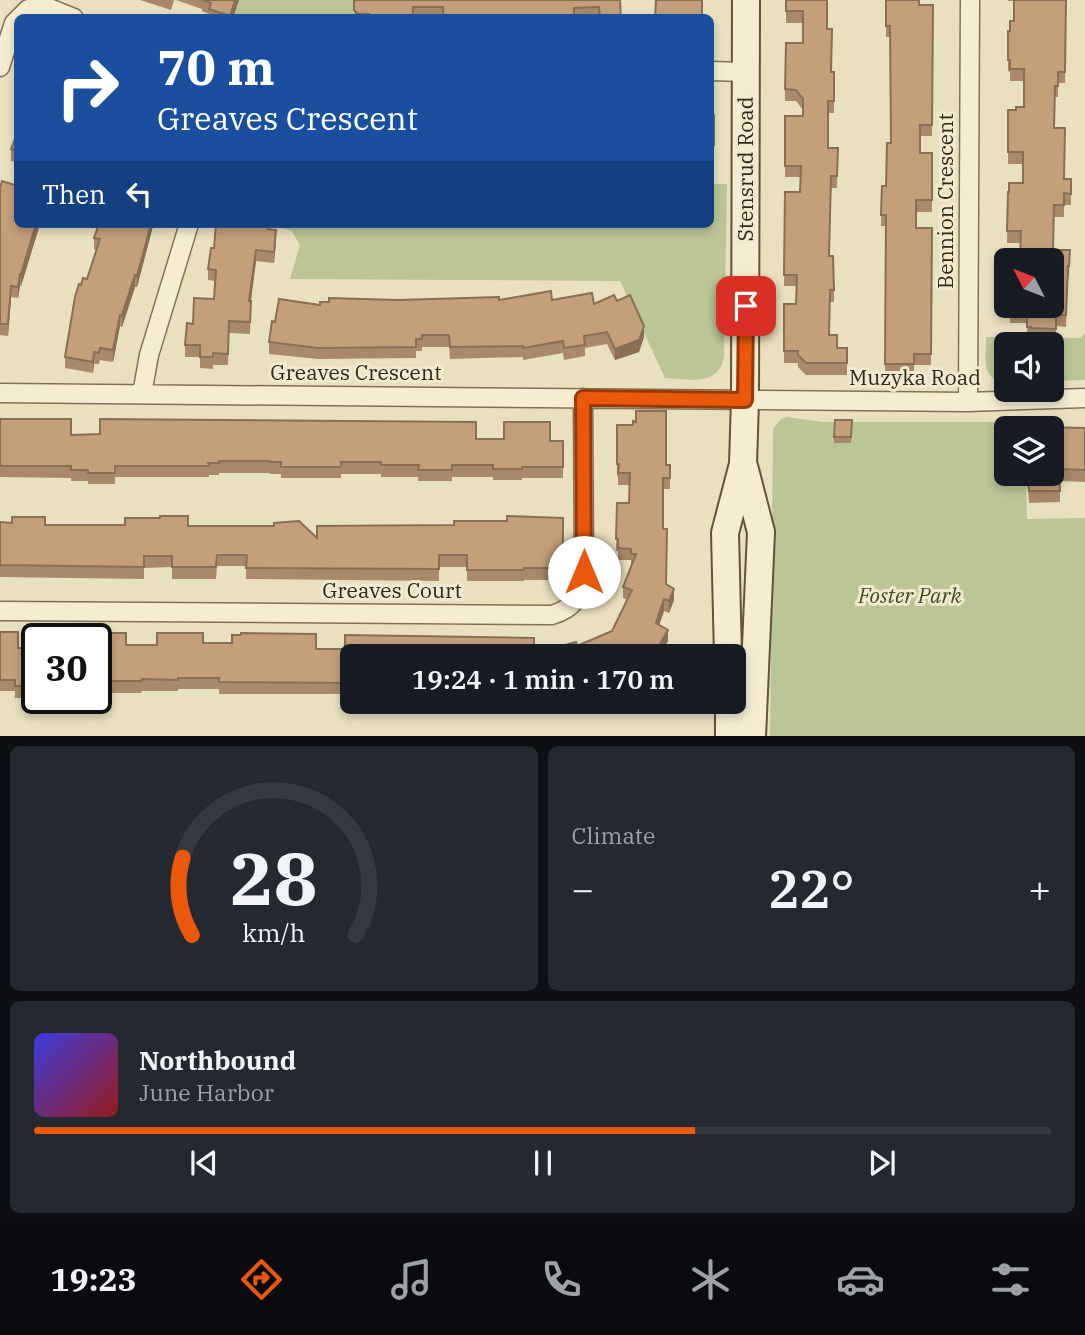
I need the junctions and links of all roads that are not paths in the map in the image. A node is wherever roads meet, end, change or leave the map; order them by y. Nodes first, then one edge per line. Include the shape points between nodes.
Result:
1 (746, 0) edge
2 (970, 0) edge
3 (22, 14) edge
4 (64, 14) edge
5 (14, 23) edge
6 (0, 67) edge
7 (714, 72) edge
8 (746, 72) junction
9 (188, 228) edge
10 (0, 393) edge
11 (142, 394) junction
12 (583, 398) junction
13 (1085, 398) edge
14 (712, 399) joint
15 (745, 400) junction
16 (968, 402) junction
17 (743, 464) junction
18 (0, 611) edge
19 (728, 644) edge
20 (739, 727) edge

1 - 8 street, Stensrud Road
2 - 16 street, Bennion Crescent
3 - 4 street via 44,6
5 - 6 street
7 - 8 street
8 - 15 street, Stensrud Road
9 - 11 street via 149,355
10 - 11 street, Greaves Crescent
11 - 12 street, Greaves Crescent
12 - 14 street, Greaves Crescent
12 - 18 street, Greaves Court via 584,572 577,597 567,610 552,615
13 - 16 street, Muzyka Road
14 - 15 street, Muzyka Road
15 - 16 street, Muzyka Road
15 - 17 street, Stensrud Road
17 - 19 street, Stensrud Road via 725,533
17 - 20 street, Stensrud Road via 761,532

